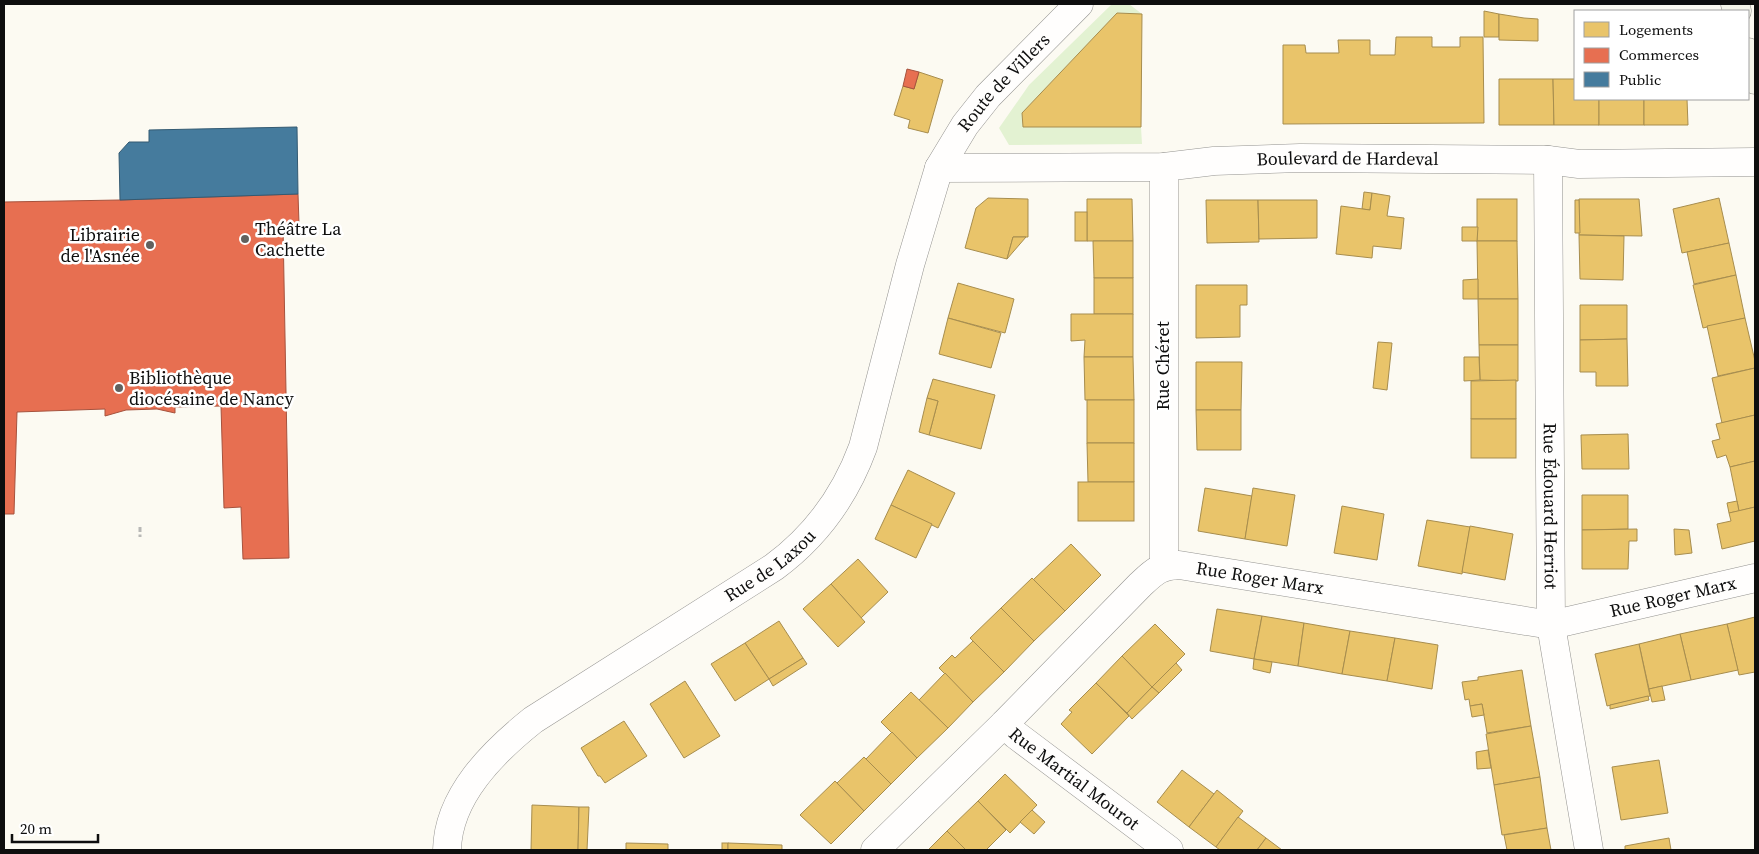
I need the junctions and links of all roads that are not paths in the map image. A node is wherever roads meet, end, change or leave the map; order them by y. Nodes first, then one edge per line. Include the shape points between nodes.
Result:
1 (1079, 4) edge
2 (1749, 56) edge
3 (1755, 80) edge
4 (1548, 160) junction
5 (1755, 162) edge
6 (1164, 167) junction
7 (939, 168) junction
8 (1164, 566) junction
9 (1755, 578) edge
10 (1551, 625) junction
11 (1004, 724) junction
12 (447, 850) edge
13 (875, 850) edge
14 (1169, 850) edge
15 (1589, 850) edge

1 - 7 street, Route de Villers via 988,96 965,125
2 - 3 main road
4 - 5 street, Boulevard de Hardeval via 1580,164
4 - 6 street, Boulevard de Hardeval via 1300,158 1214,161
4 - 10 street, Rue Édouard Herriot
6 - 7 street, Boulevard de Hardeval
6 - 8 street, Rue Chéret
7 - 12 street, Rue de Laxou via 863,447 854,472 827,515 798,548 774,567 533,720 511,738 467,790 454,815
8 - 10 street, Rue Roger Marx via 1178,565
8 - 11 street via 1140,585
9 - 10 street, Rue Roger Marx
10 - 15 street, Rue Édouard Herriot
11 - 13 street
11 - 14 street, Rue Martial Mourot

